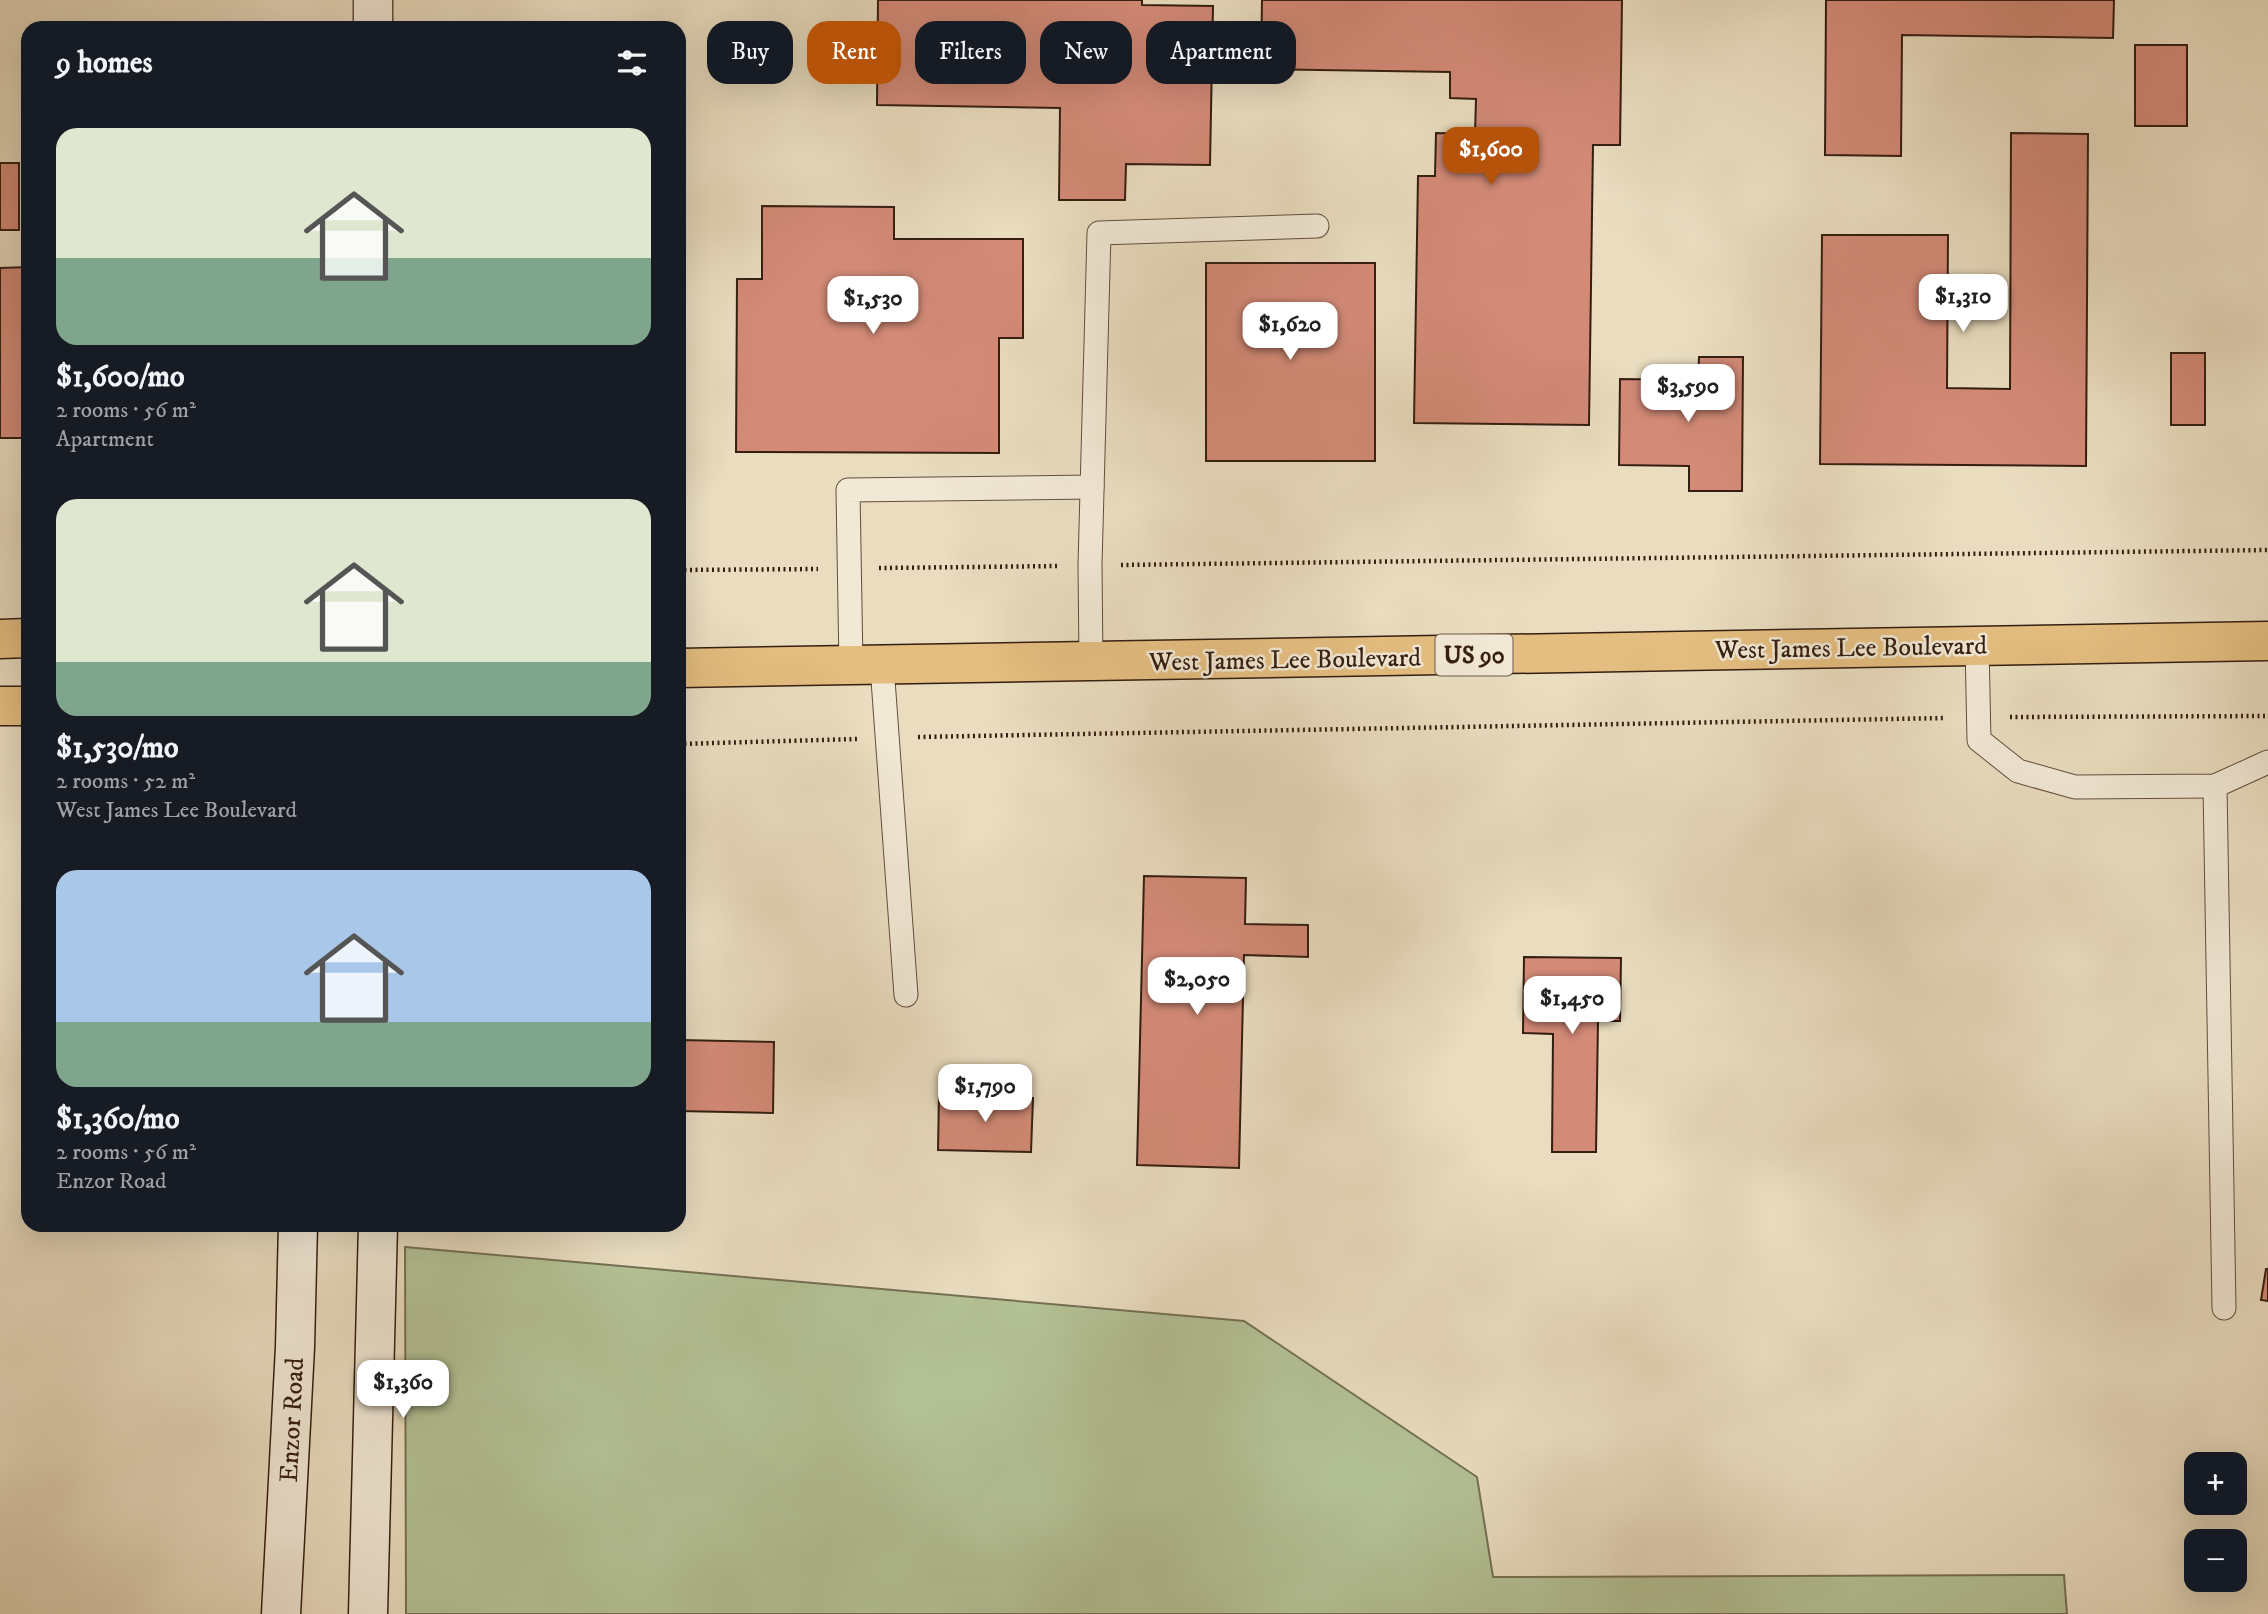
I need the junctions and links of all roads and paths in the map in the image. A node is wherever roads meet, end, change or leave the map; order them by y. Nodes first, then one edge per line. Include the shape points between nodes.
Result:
1 (373, 0) edge
2 (373, 21) edge
3 (1317, 226) dead end
4 (1092, 486) junction
5 (2268, 550) edge
6 (1090, 565) junction
7 (849, 568) junction
8 (686, 570) edge
9 (21, 638) edge
10 (0, 639) edge
11 (2268, 641) edge
12 (1977, 645) junction
13 (1091, 663) junction
14 (866, 666) junction
15 (686, 668) edge
16 (0, 706) edge
17 (21, 706) edge
18 (2268, 716) edge
19 (1978, 717) junction
20 (887, 738) junction
21 (686, 744) edge
22 (2268, 762) edge
23 (2215, 786) junction
24 (906, 995) dead end
25 (298, 1232) edge
26 (378, 1232) edge
27 (2224, 1308) dead end
28 (281, 1614) edge
29 (368, 1614) edge

1 - 2 main road
3 - 4 lane via 1099,233
4 - 6 lane
4 - 7 lane via 848,490
5 - 6 path
6 - 7 path
6 - 13 lane
7 - 8 path
7 - 14 lane
9 - 10 main road
11 - 12 main road, West James Lee Boulevard / US 90
12 - 13 main road, West James Lee Boulevard / US 90
12 - 19 lane
13 - 14 main road, West James Lee Boulevard / US 90
14 - 15 main road, West James Lee Boulevard / US 90
14 - 20 lane
16 - 17 main road
18 - 19 path
19 - 20 path
19 - 23 lane via 1979,740 2018,771 2075,787
20 - 21 path
20 - 24 lane
22 - 23 lane
23 - 27 lane
25 - 28 main road, Enzor Road
26 - 29 main road

